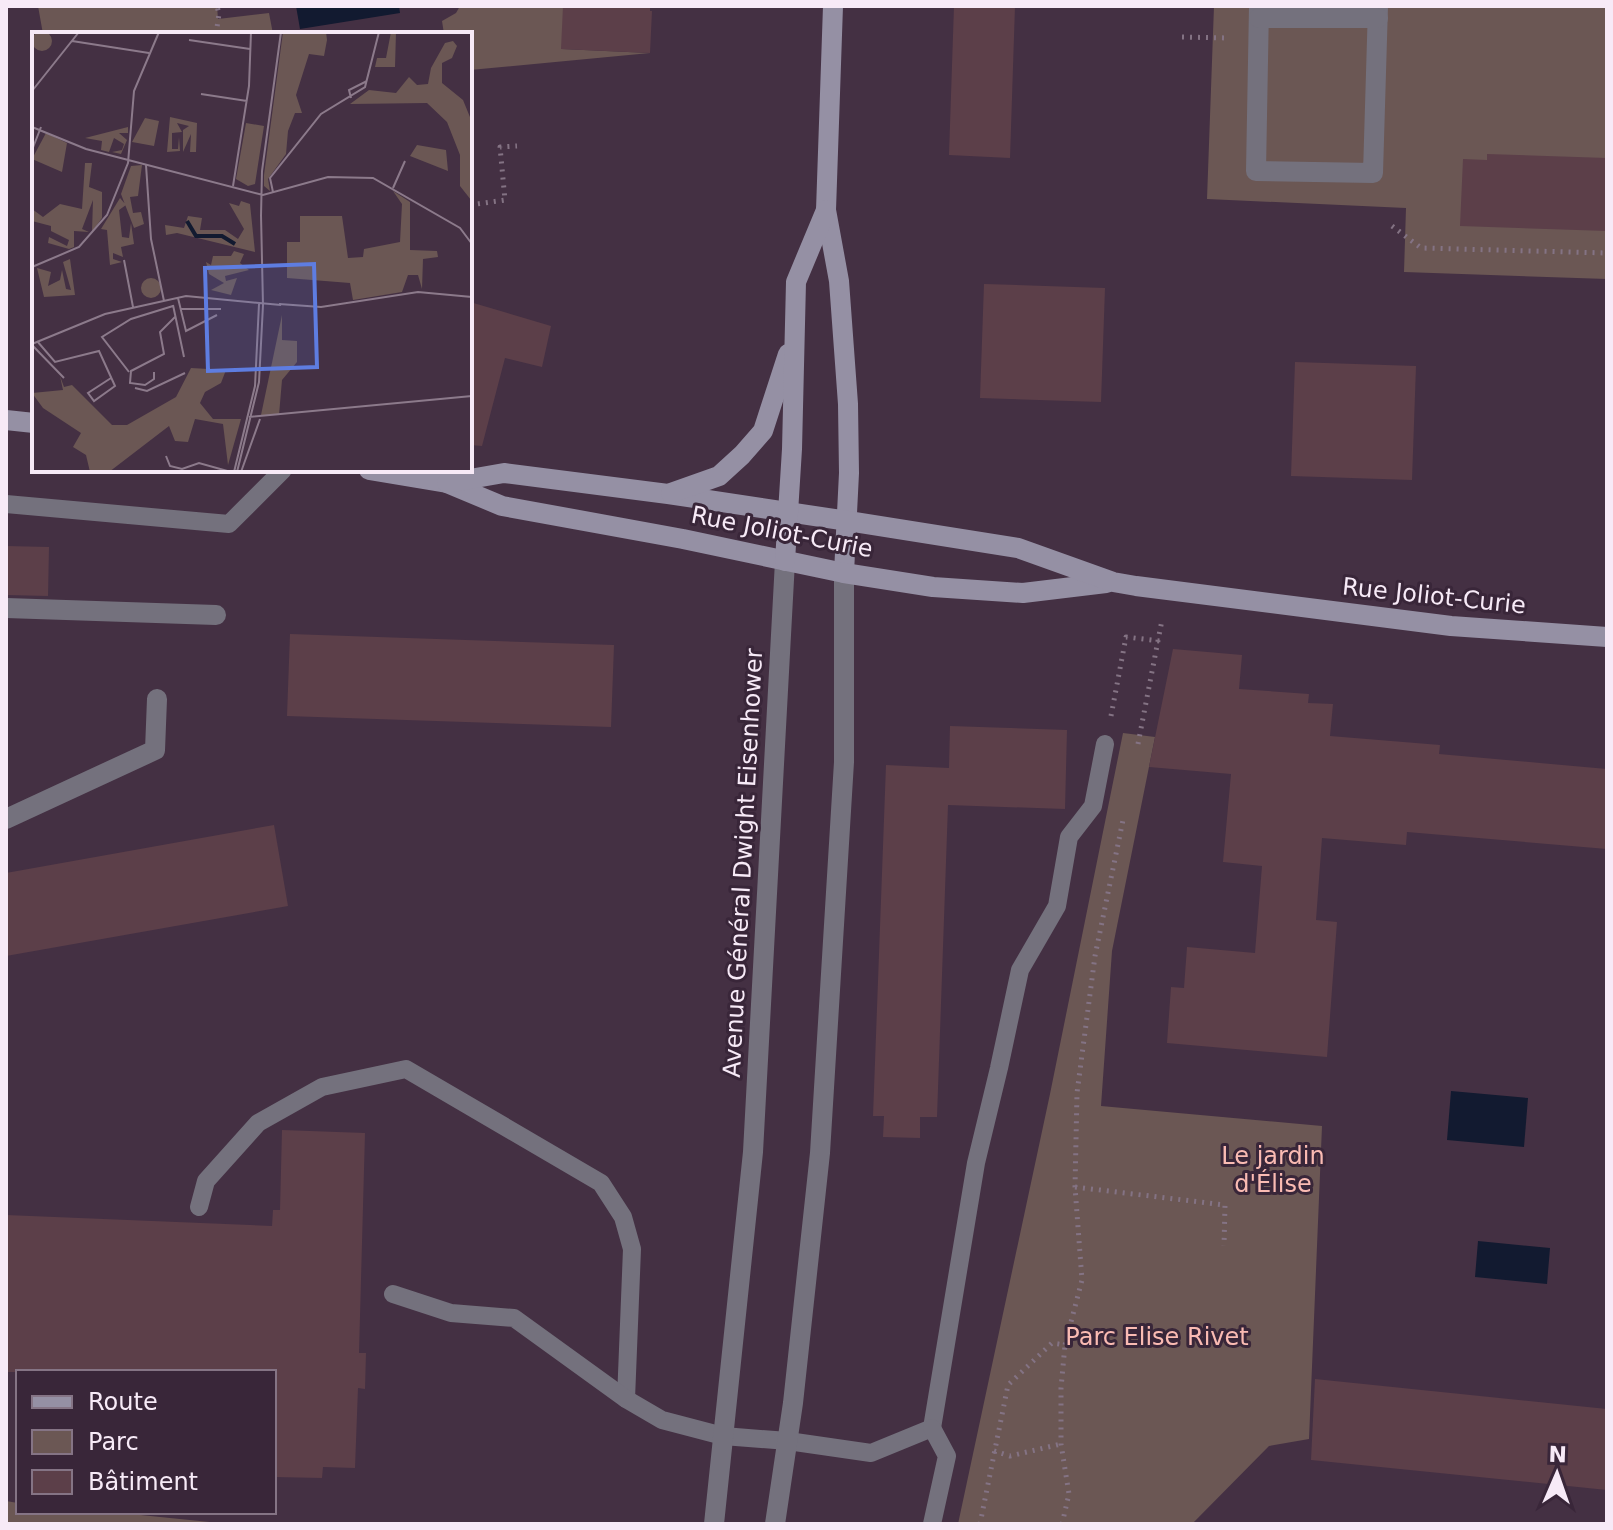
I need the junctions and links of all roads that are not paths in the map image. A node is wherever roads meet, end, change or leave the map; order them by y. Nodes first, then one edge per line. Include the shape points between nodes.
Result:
1 (833, 6) edge
2 (1378, 12) edge
3 (1259, 21) edge
4 (826, 210) junction
5 (794, 335) junction
6 (6, 420) edge
7 (32, 423) edge
8 (281, 472) edge
9 (381, 472) edge
10 (447, 483) junction
11 (668, 494) junction
12 (6, 504) edge
13 (789, 512) junction
14 (848, 521) junction
15 (785, 561) junction
16 (844, 573) junction
17 (1113, 582) junction
18 (6, 608) edge
19 (216, 615) dead end
20 (1607, 637) edge
21 (157, 699) dead end
22 (1105, 744) road end
23 (6, 819) edge
24 (199, 1207) dead end
25 (393, 1294) dead end
26 (626, 1399) junction
27 (932, 1428) junction
28 (723, 1436) junction
29 (788, 1441) junction
30 (714, 1524) edge
31 (775, 1524) edge
32 (932, 1524) edge

1 - 4 main road, Avenue Général Dwight Eisenhower
2 - 3 street
2 - 3 street via 1373,173 1256,171
4 - 5 main road, Avenue Général Dwight Eisenhower via 796,282
4 - 14 main road, Avenue Général Dwight Eisenhower via 839,281 848,404
5 - 11 main road via 763,431 719,476
5 - 13 main road, Avenue Général Dwight Eisenhower
6 - 7 main road
8 - 12 lane via 229,524
9 - 10 main road, Rue Joliot-Curie
10 - 11 main road, Rue Joliot-Curie via 504,473
10 - 15 main road, Rue Joliot-Curie via 502,506
11 - 13 main road, Rue Joliot-Curie
13 - 14 main road, Rue Joliot-Curie
13 - 15 main road, Avenue Général Dwight Eisenhower
14 - 16 main road, Avenue Général Dwight Eisenhower
14 - 17 main road, Rue Joliot-Curie via 1018,548
15 - 16 main road, Rue Joliot-Curie
15 - 28 street, Avenue Général Dwight Eisenhower via 753,1152
16 - 17 main road, Rue Joliot-Curie via 933,587 1023,593
16 - 29 street, Avenue Général Dwight Eisenhower via 844,762 821,1137
17 - 20 main road, Rue Joliot-Curie via 1451,626
18 - 19 street
21 - 23 street via 155,750
22 - 27 lane via 1093,806 1069,837 1057,906 1020,970 976,1163
24 - 26 lane via 206,1181 258,1123 322,1087 406,1069 601,1183 623,1217 632,1249
25 - 26 lane via 451,1313 514,1318
26 - 28 lane via 662,1420
27 - 29 lane via 871,1453
27 - 32 lane via 947,1456
28 - 29 lane
28 - 30 street, Avenue Général Dwight Eisenhower
29 - 31 street, Avenue Général Dwight Eisenhower

